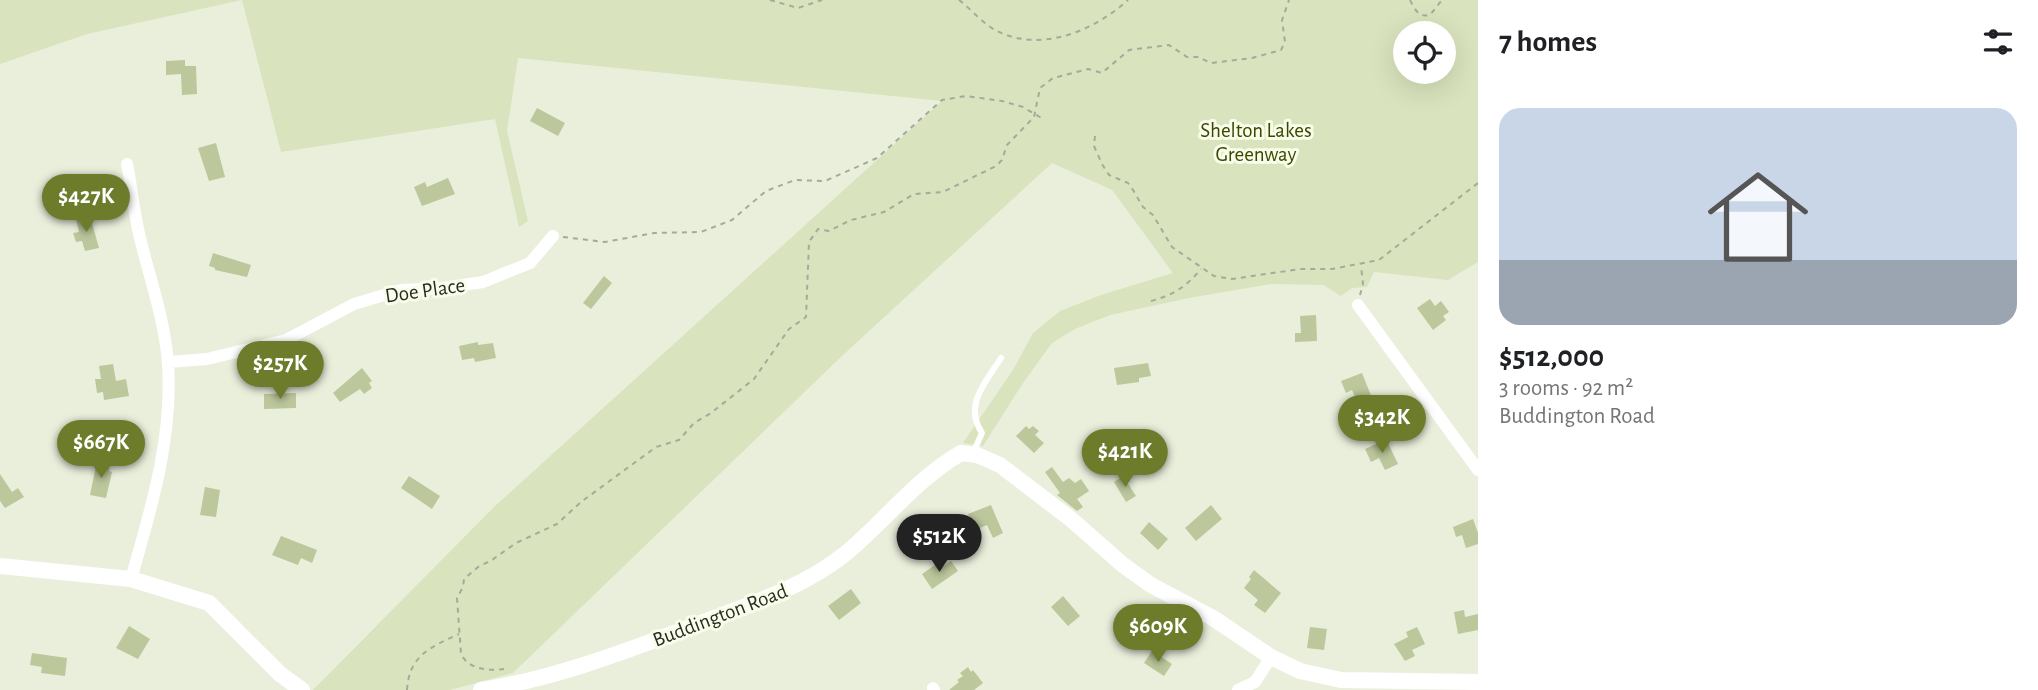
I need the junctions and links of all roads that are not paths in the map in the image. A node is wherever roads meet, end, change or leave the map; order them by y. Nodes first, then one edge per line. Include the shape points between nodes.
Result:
1 (127, 164) dead end
2 (553, 236) road end
3 (1358, 305) road end
4 (1001, 358) dead end
5 (168, 362) junction
6 (972, 455) junction
7 (1478, 470) edge
8 (0, 566) edge
9 (131, 579) junction
10 (1271, 657) junction
11 (1478, 682) edge
12 (1254, 686) edge
13 (302, 690) edge
14 (487, 690) edge
15 (1238, 690) edge

1 - 5 street
2 - 5 street, Doe Place via 530,263 484,282 401,290 354,304 286,340 207,359
3 - 7 street
4 - 6 lane via 974,404 973,415 982,433
5 - 9 street via 165,444
6 - 10 street via 1000,465 1150,585 1213,618
6 - 14 street, Buddington Road via 961,453 937,467 844,555 790,589 603,660
8 - 9 street
9 - 13 street via 209,603
10 - 11 street via 1300,671 1341,680
10 - 12 street
12 - 15 street

